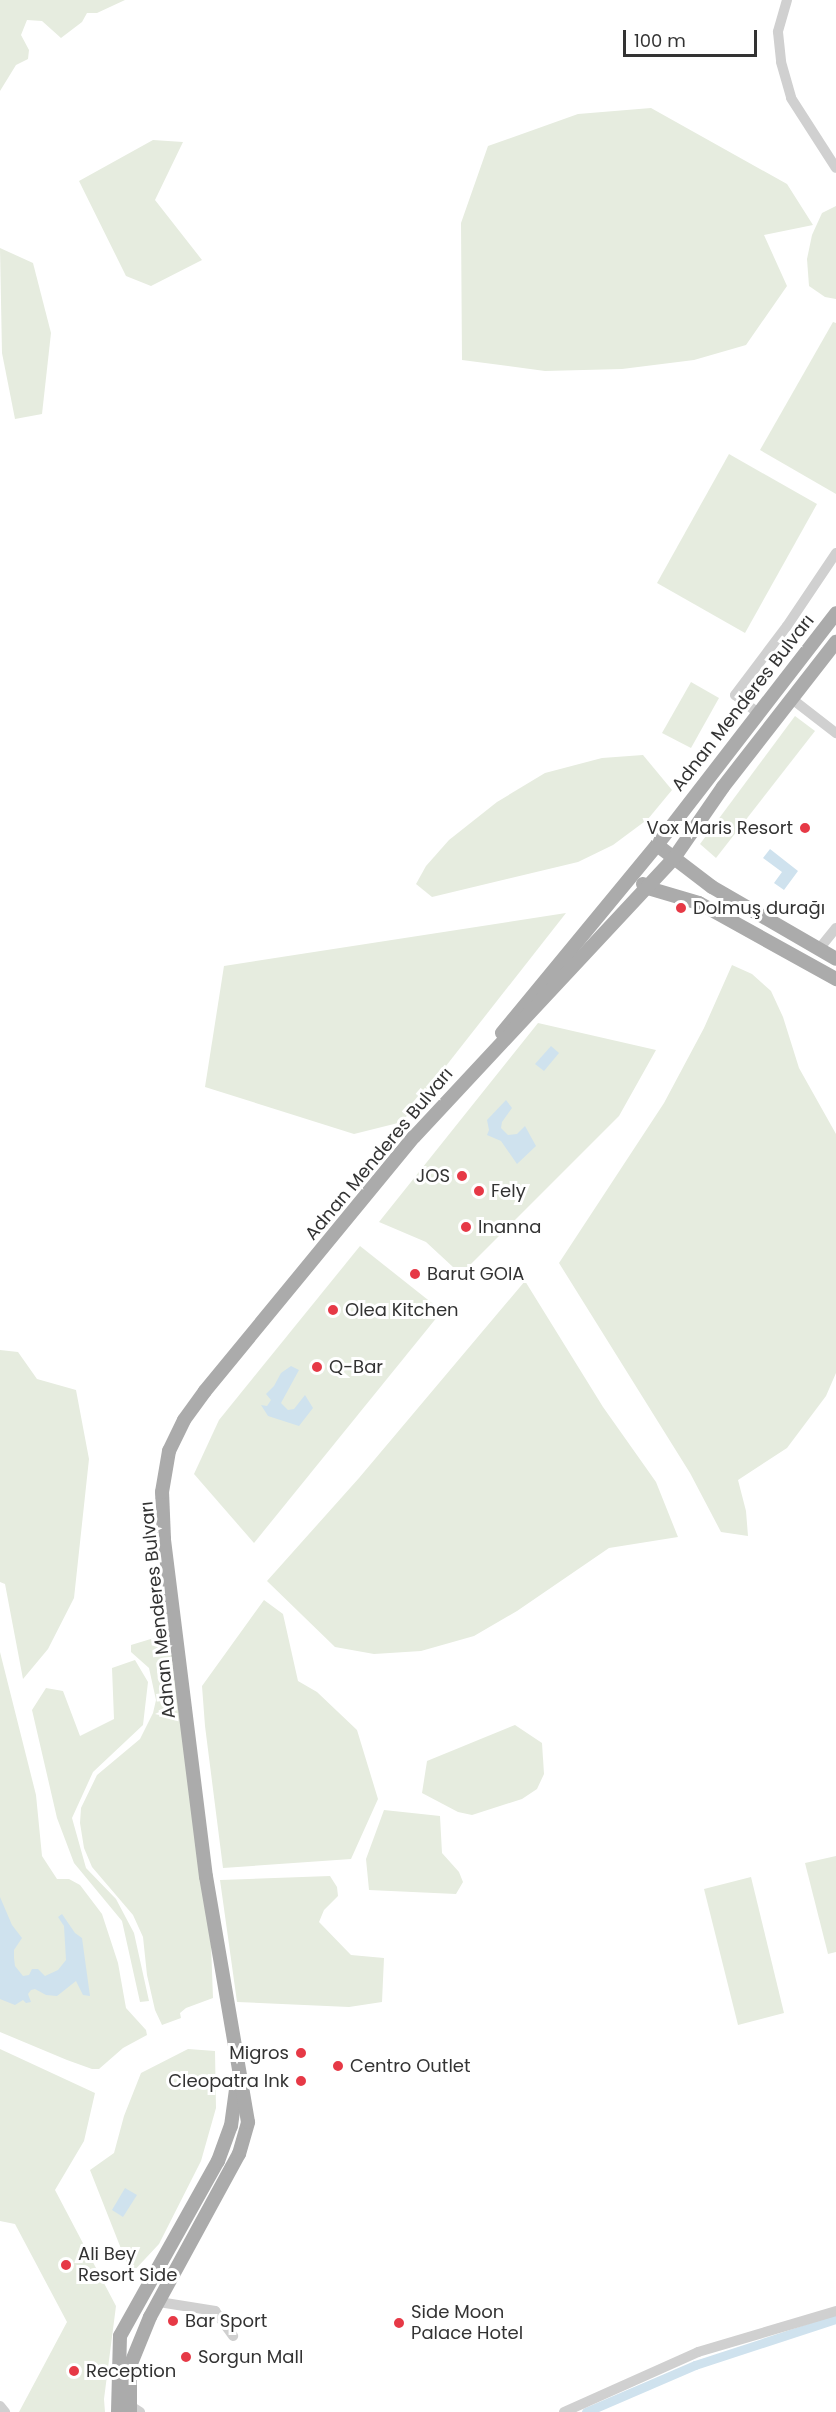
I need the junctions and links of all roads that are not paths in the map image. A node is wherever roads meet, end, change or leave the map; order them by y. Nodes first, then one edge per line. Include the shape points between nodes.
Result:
1 (787, 0) edge
2 (836, 168) edge
3 (836, 553) edge
4 (836, 613) edge
5 (836, 642) edge
6 (792, 699) junction
7 (758, 712) junction
8 (836, 733) edge
9 (657, 844) junction
10 (674, 858) junction
11 (632, 876) junction
12 (648, 888) junction
13 (836, 928) edge
14 (819, 950) junction
15 (836, 959) edge
16 (836, 979) edge
17 (474, 1071) junction
18 (238, 2071) junction
19 (159, 2302) junction
20 (836, 2311) edge
21 (233, 2336) dead end
22 (0, 2406) edge
23 (129, 2410) edge
24 (5, 2412) edge
25 (564, 2412) edge

1 - 2 street via 778,32 788,89
3 - 7 street via 735,695
4 - 7 main road, Adnan Menderes Bulvarı
5 - 6 main road, Adnan Menderes Bulvarı
6 - 8 street
6 - 10 main road, Adnan Menderes Bulvarı
7 - 9 main road, Adnan Menderes Bulvarı
9 - 10 main road
9 - 11 main road, Adnan Menderes Bulvarı
10 - 12 main road, Adnan Menderes Bulvarı
10 - 14 main road via 712,887
11 - 12 main road
11 - 17 main road, Adnan Menderes Bulvarı via 586,928
12 - 16 main road via 699,903
12 - 17 main road, Adnan Menderes Bulvarı
13 - 14 street
14 - 15 main road
17 - 18 main road, Adnan Menderes Bulvarı via 414,1137 205,1391 179,1431 164,1471 164,1539 206,1877
18 - 19 main road, Adnan Menderes Bulvarı via 248,2122 239,2154
18 - 23 main road, Adnan Menderes Bulvarı via 231,2126 218,2161 120,2336
19 - 21 street via 215,2311
19 - 23 main road, Adnan Menderes Bulvarı via 130,2366
20 - 25 street via 698,2352
22 - 24 street

